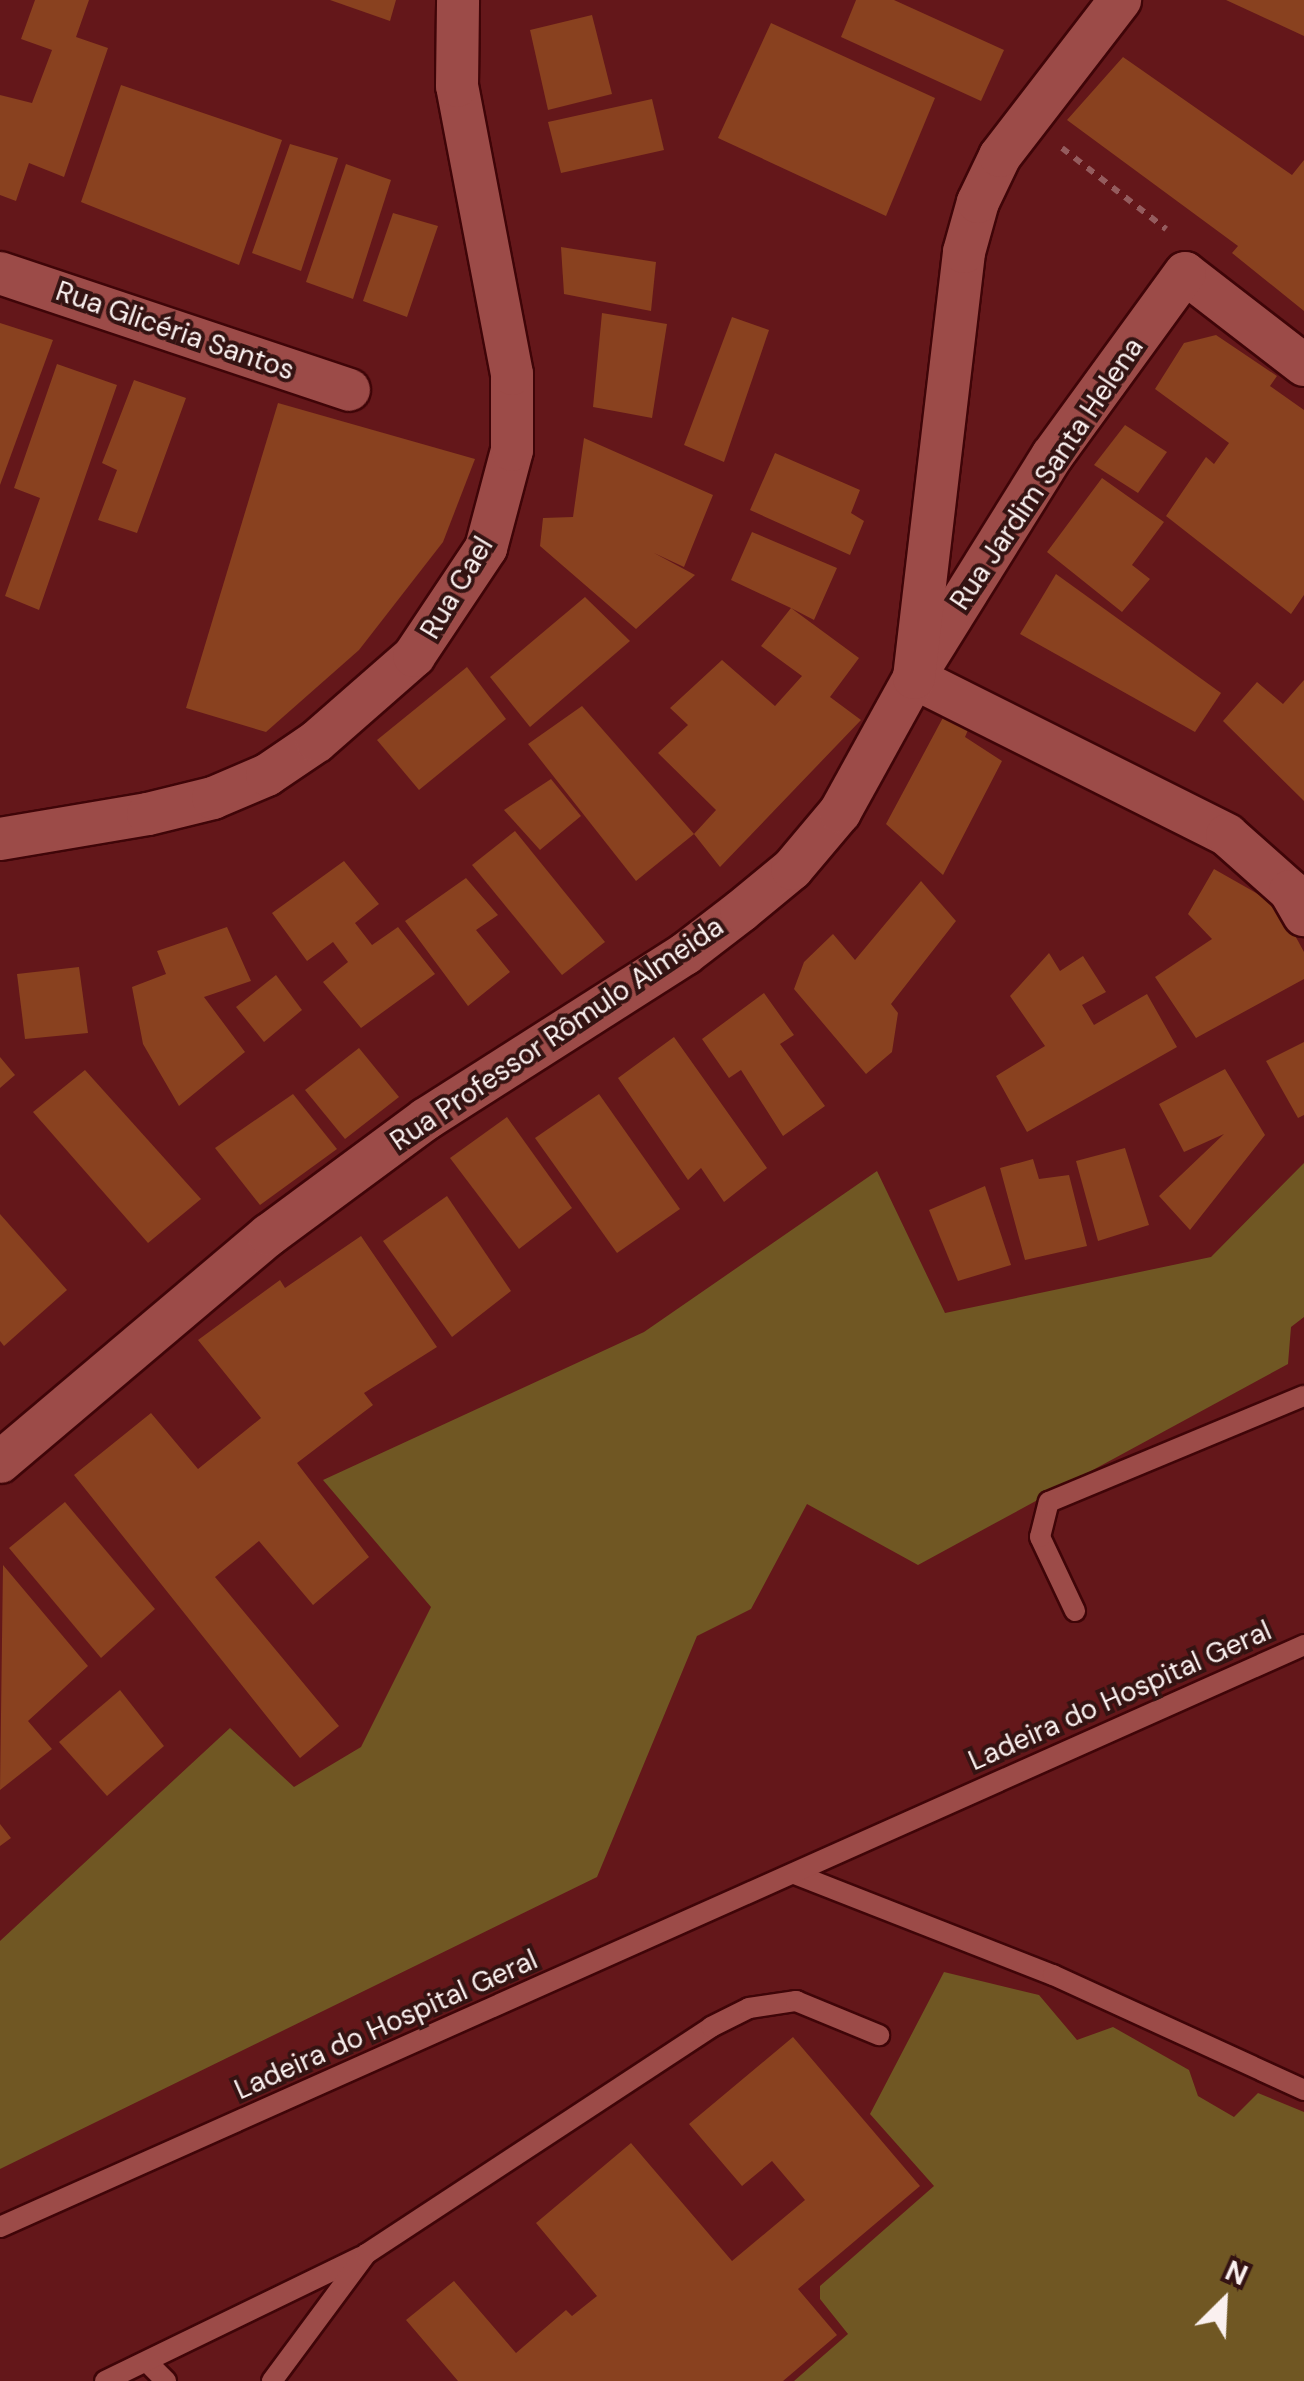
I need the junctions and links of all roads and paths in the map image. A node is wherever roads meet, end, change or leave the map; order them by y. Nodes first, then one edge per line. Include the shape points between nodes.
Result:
1 (458, 0) edge
2 (1120, 0) edge
3 (1025, 120) junction
4 (0, 273) edge
5 (1184, 273) junction
6 (1304, 365) edge
7 (349, 390) dead end
8 (914, 678) junction
9 (0, 840) edge
10 (1304, 914) edge
11 (1304, 1396) edge
12 (0, 1462) edge
13 (1075, 1611) dead end
14 (1304, 1645) edge
15 (795, 1874) junction
16 (879, 2036) dead end
17 (1304, 2090) edge
18 (0, 2227) edge
19 (366, 2254) junction
20 (148, 2362) junction
21 (104, 2381) edge
22 (166, 2381) edge
23 (272, 2381) edge

1 - 9 street, Rua Cael via 456,86 512,374 512,450 486,548 414,656 318,741 267,775 197,802
2 - 3 street, Rua Professor Rômulo Almeida
3 - 5 path via 1174,235
3 - 8 street, Rua Professor Rômulo Almeida via 978,202 964,252
4 - 7 street, Rua Glicéria Santos
5 - 6 street
5 - 8 street, Rua Jardim Santa Helena via 1052,456
8 - 10 street via 1199,818 1259,859
8 - 12 street, Rua Professor Rômulo Almeida via 840,812 792,869 686,954 426,1119 269,1235
11 - 13 lane via 1049,1502 1040,1536
14 - 15 lane, Ladeira do Hospital Geral
15 - 17 lane via 1053,1975
15 - 18 lane, Ladeira do Hospital Geral
16 - 19 lane via 796,2001 749,2008
19 - 20 lane
19 - 23 lane
20 - 21 lane
20 - 22 lane

